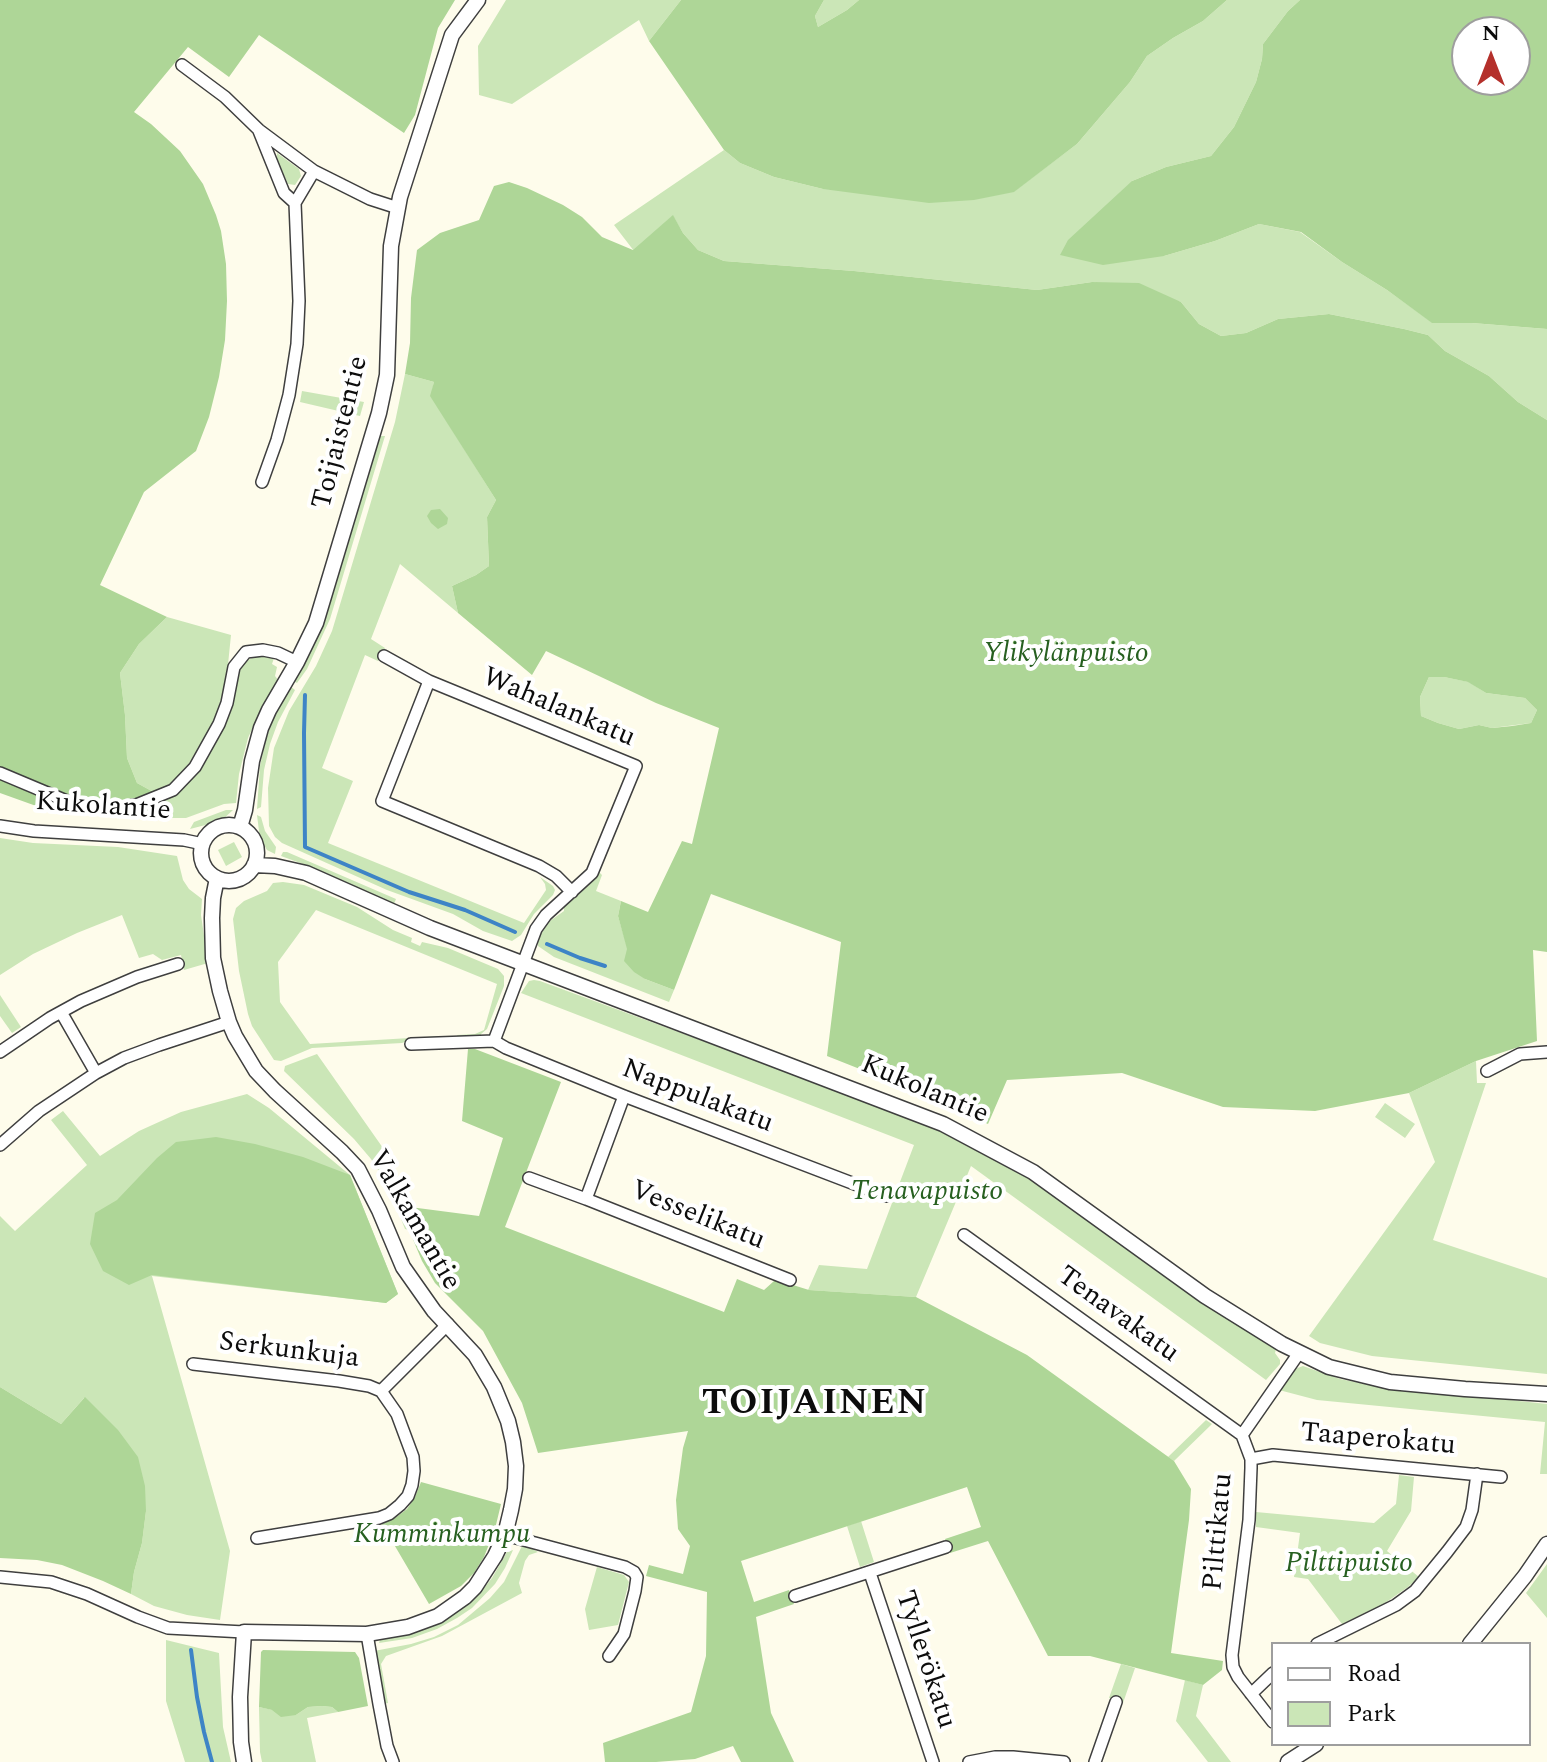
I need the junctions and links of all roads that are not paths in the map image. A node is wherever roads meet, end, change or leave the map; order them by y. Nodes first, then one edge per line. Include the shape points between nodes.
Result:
1 (478, 0) edge
2 (182, 65) dead end
3 (259, 130) junction
4 (314, 171) junction
5 (295, 203) junction
6 (398, 208) junction
7 (262, 482) dead end
8 (384, 656) dead end
9 (297, 662) junction
10 (429, 681) junction
11 (0, 773) edge
12 (0, 826) edge
13 (240, 827) junction
14 (203, 844) junction
15 (254, 865) junction
16 (217, 878) junction
17 (572, 892) junction
18 (178, 964) dead end
19 (522, 964) junction
20 (61, 1012) junction
21 (229, 1022) junction
22 (494, 1041) junction
23 (411, 1044) dead end
24 (0, 1052) edge
25 (1547, 1052) edge
26 (1487, 1071) dead end
27 (96, 1073) junction
28 (624, 1096) junction
29 (0, 1145) edge
30 (529, 1178) dead end
31 (886, 1196) dead end
32 (586, 1199) junction
33 (964, 1235) dead end
34 (790, 1280) dead end
35 (448, 1324) junction
36 (1299, 1353) junction
37 (193, 1364) dead end
38 (381, 1391) junction
39 (1547, 1394) edge
40 (1242, 1435) junction
41 (1251, 1459) junction
42 (1477, 1474) junction
43 (1501, 1477) dead end
44 (505, 1535) junction
45 (257, 1538) dead end
46 (1547, 1544) edge
47 (946, 1547) dead end
48 (870, 1573) junction
49 (0, 1577) edge
50 (795, 1596) dead end
51 (244, 1632) junction
52 (367, 1634) junction
53 (1321, 1642) edge
54 (1472, 1642) edge
55 (609, 1656) dead end
56 (1271, 1675) edge
57 (1251, 1694) junction
58 (1116, 1702) dead end
59 (1271, 1719) edge
60 (1312, 1746) edge
61 (1292, 1755) edge
62 (244, 1762) edge
63 (393, 1762) edge
64 (933, 1762) edge
65 (969, 1762) edge
66 (1064, 1762) edge
67 (1095, 1762) edge

1 - 6 street, Toijaistentie via 452,35
2 - 3 street
3 - 4 street
3 - 5 street via 284,193
4 - 5 street
4 - 6 street
5 - 7 street via 297,344 287,405
6 - 9 street, Toijaistentie via 391,246 387,375 379,413 325,596
8 - 10 street, Wahalankatu
9 - 11 street via 263,650 246,652 234,667 219,724 195,767 173,790 136,805 107,810 69,802
9 - 13 street, Toijaistentie via 261,728
10 - 17 street via 382,801 539,866
10 - 17 street, Wahalankatu via 636,766 592,873
12 - 14 street, Kukolantie
13 - 14 street via 218,828
13 - 15 street via 256,846
14 - 16 street via 204,864
15 - 16 street via 238,879
15 - 19 street, Kukolantie via 306,873
16 - 21 street, Valkamantie via 211,936
17 - 19 street, Wahalankatu via 542,919
18 - 20 street via 106,989
19 - 22 street
19 - 36 street, Kukolantie via 904,1108 987,1146 1053,1185 1205,1296
20 - 24 street
20 - 27 street
21 - 27 street
21 - 35 street, Valkamantie via 256,1071 358,1169 403,1267
22 - 23 street, Nappulakatu
22 - 28 street, Nappulakatu
25 - 26 street via 1520,1054
27 - 29 street
28 - 31 street, Nappulakatu
28 - 32 street, Vesselikatu
30 - 32 street, Vesselikatu
32 - 34 street, Vesselikatu
33 - 40 street, Tenavakatu
35 - 38 street, Serkunkuja
35 - 44 street, Valkamantie via 475,1355 508,1421 516,1466
36 - 39 street, Kukolantie via 1390,1382
36 - 40 street, Pilttikatu
37 - 38 street, Serkunkuja
38 - 45 street via 397,1414 413,1457 408,1496 379,1518
40 - 41 street, Pilttikatu
41 - 42 street, Taaperokatu via 1273,1455
41 - 57 street, Pilttikatu via 1232,1655 1235,1672
42 - 43 street, Taaperokatu
42 - 53 street via 1466,1527 1415,1591
44 - 52 street, Valkamantie via 483,1577 450,1608 408,1627
44 - 55 street via 634,1572 635,1591 624,1634
46 - 54 street
47 - 48 street
48 - 50 street
48 - 64 street, Tyllerökatu
49 - 51 street, Valkamantie via 51,1582 168,1628
51 - 52 street, Valkamantie
51 - 62 street
52 - 63 street
56 - 57 street
57 - 59 street, Pilttikatu
58 - 67 street
60 - 61 street
65 - 66 street via 1013,1757

